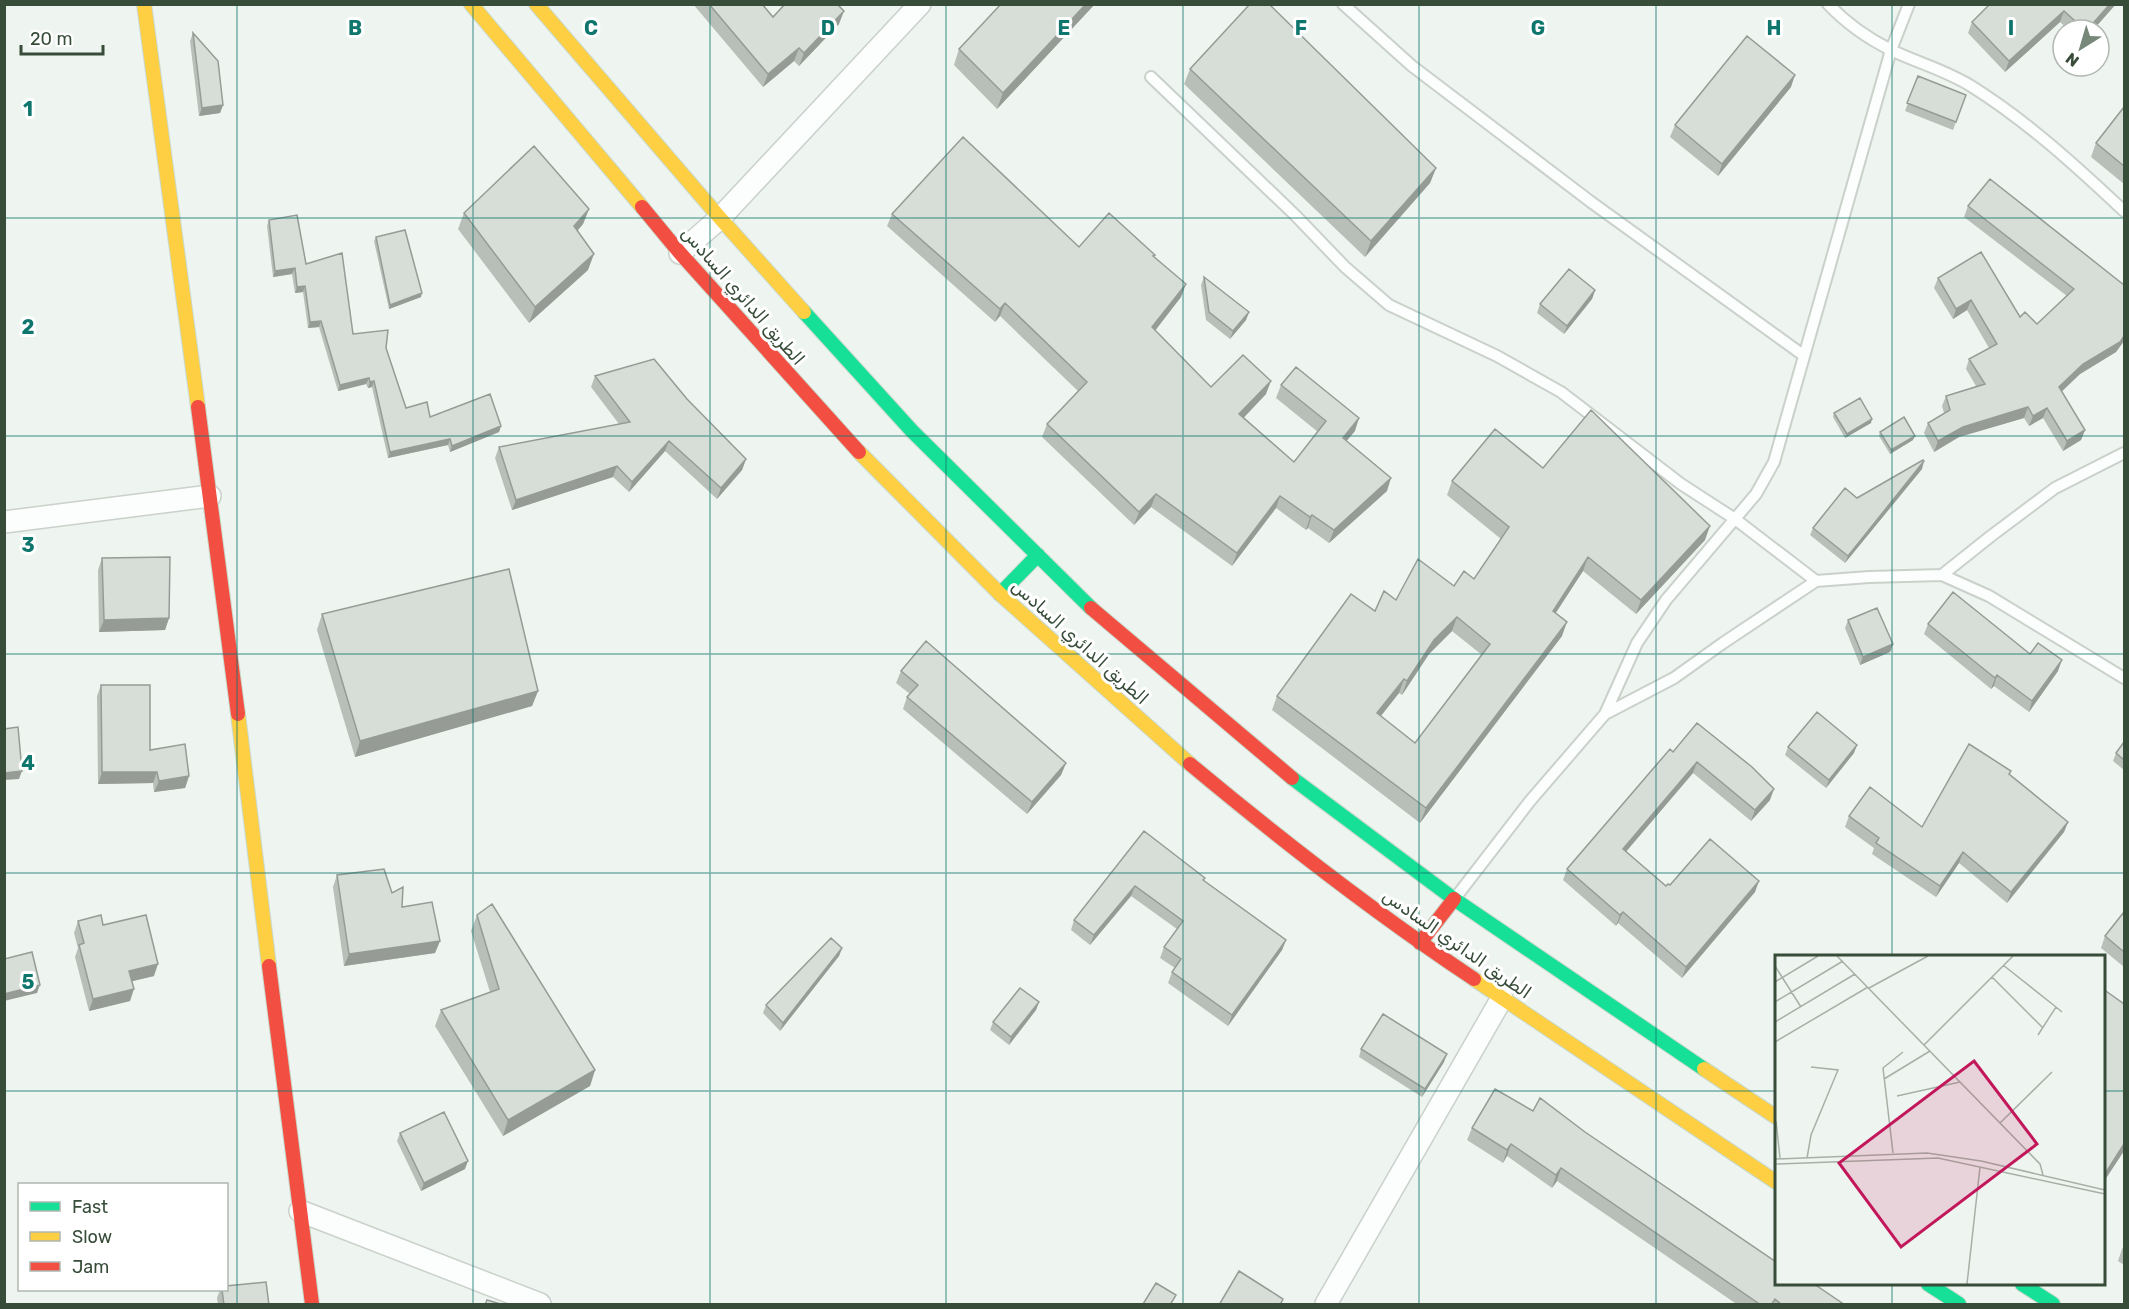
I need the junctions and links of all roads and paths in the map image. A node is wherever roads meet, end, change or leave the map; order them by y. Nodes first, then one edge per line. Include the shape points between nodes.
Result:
1 (144, 4) edge
2 (471, 4) edge
3 (536, 4) edge
4 (920, 4) edge
5 (1343, 4) edge
6 (1828, 4) edge
7 (1909, 4) edge
8 (1891, 50) junction
9 (1150, 76) dead end
10 (2124, 211) edge
11 (720, 218) junction
12 (680, 253) junction
13 (1803, 355) junction
14 (2124, 453) edge
15 (210, 496) junction
16 (1735, 519) junction
17 (4, 522) edge
18 (1038, 555) junction
19 (1942, 575) junction
20 (1816, 581) junction
21 (1000, 594) junction
22 (2124, 678) edge
23 (1605, 714) junction
24 (1454, 899) junction
25 (1420, 943) junction
26 (1502, 998) junction
27 (1775, 1116) edge
28 (1775, 1181) edge
29 (300, 1211) junction
30 (1929, 1285) edge
31 (2023, 1285) edge
32 (312, 1305) edge
33 (540, 1305) edge
34 (1326, 1305) edge
35 (1959, 1305) edge
36 (2053, 1305) edge

1 - 15 main road
2 - 12 main road, الطريق الدائري السادس
3 - 11 main road, الطريق الدائري السادس
4 - 11 street
5 - 13 lane via 1412,66
6 - 8 lane
7 - 8 lane
8 - 10 lane via 1970,85 2026,123
8 - 13 lane
9 - 16 lane via 1345,267 1389,305 1497,356 1561,392 1681,484
11 - 12 street
11 - 18 main road, الطريق الدائري السادس via 912,431
12 - 21 main road, الطريق الدائري السادس via 841,433
13 - 16 lane via 1774,462 1756,494
14 - 19 lane via 2055,488
15 - 17 street
15 - 29 main road
16 - 20 lane
16 - 23 lane via 1666,600 1637,644
18 - 21 main road
18 - 24 main road, الطريق الدائري السادس via 1090,607 1287,774
19 - 20 lane
19 - 22 lane via 1989,596
20 - 23 lane via 1674,678
21 - 25 main road, الطريق الدائري السادس via 1192,766
23 - 24 lane via 1530,801
24 - 25 main road
24 - 27 main road, الطريق الدائري السادس
25 - 26 main road, الطريق الدائري السادس
26 - 28 main road, الطريق الدائري السادس
26 - 34 street
29 - 32 main road
29 - 33 street
30 - 35 main road
31 - 36 main road

